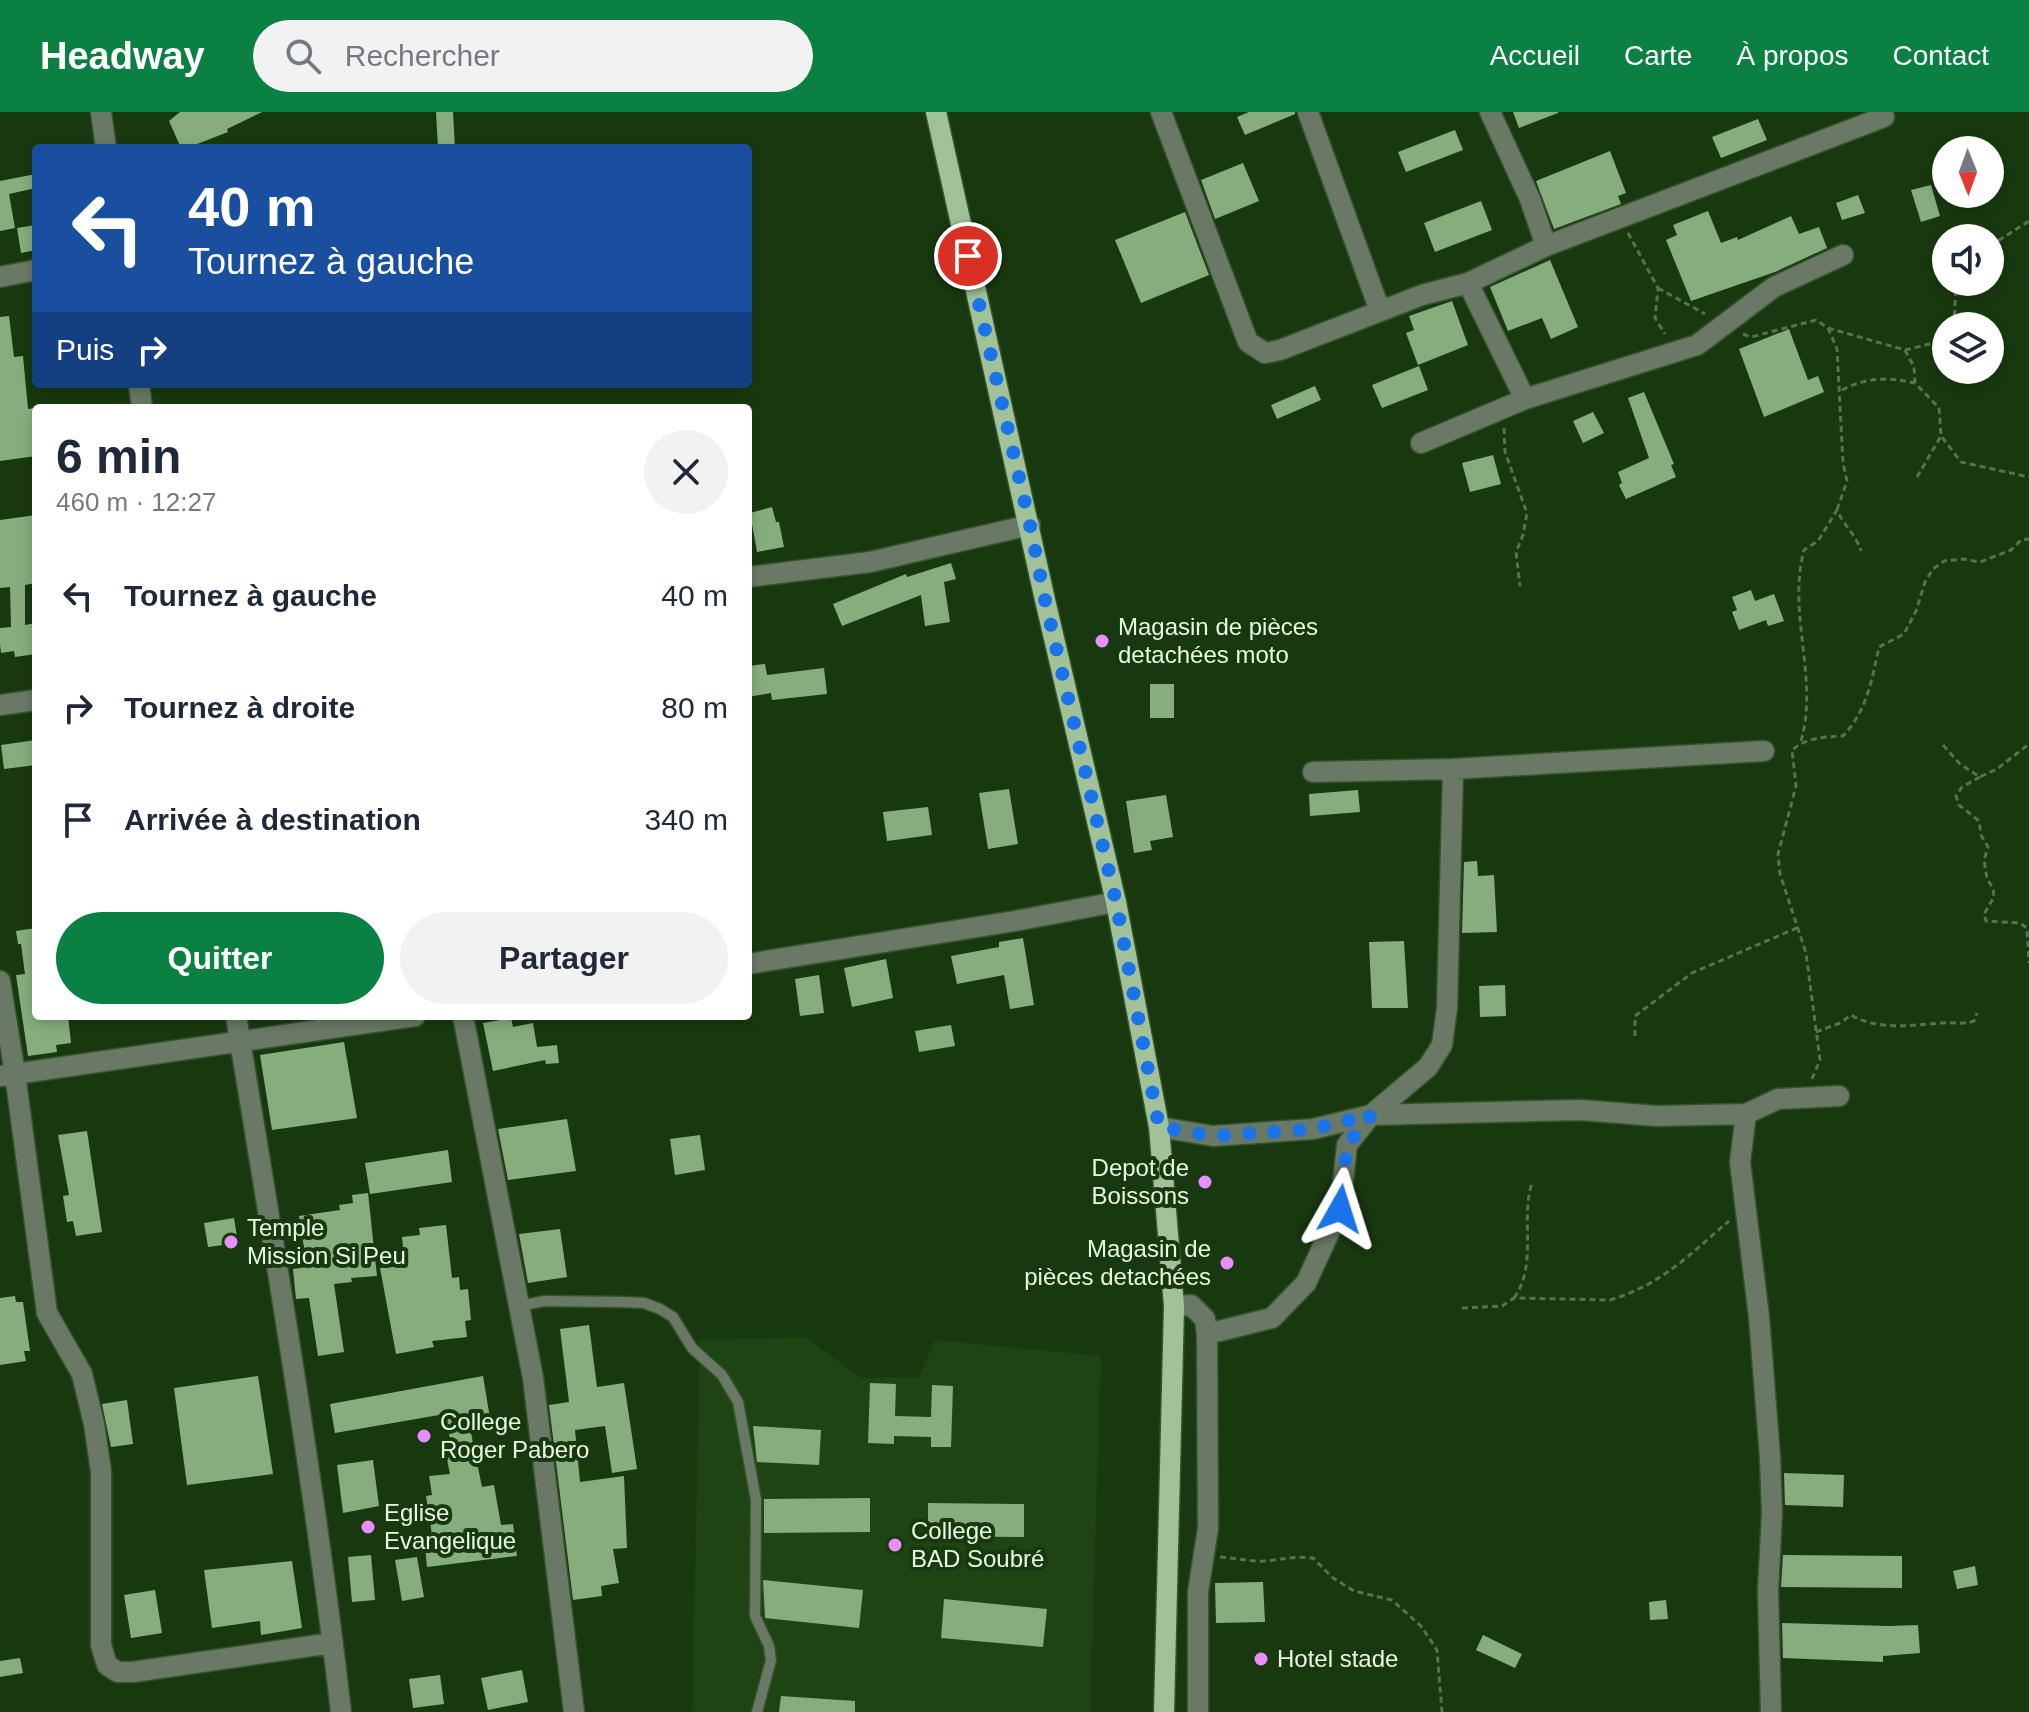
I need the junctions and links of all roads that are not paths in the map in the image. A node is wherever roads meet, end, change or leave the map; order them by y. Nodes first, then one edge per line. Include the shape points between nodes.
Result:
1 (101, 112) edge
2 (936, 112) edge
3 (1161, 112) edge
4 (1308, 112) edge
5 (1490, 112) edge
6 (1884, 117) dead end
7 (105, 144) edge
8 (1546, 246) junction
9 (1843, 255) dead end
10 (32, 271) edge
11 (0, 277) edge
12 (1468, 283) junction
13 (1380, 311) junction
14 (1525, 399) junction
15 (1421, 443) dead end
16 (1030, 525) junction
17 (752, 577) edge
18 (32, 701) edge
19 (0, 705) edge
20 (1764, 751) dead end
21 (1453, 769) junction
22 (1313, 772) dead end
23 (1116, 902) junction
24 (752, 963) edge
25 (0, 981) edge
26 (237, 1020) edge
27 (388, 1020) edge
28 (464, 1020) edge
29 (240, 1042) junction
30 (7, 1075) edge
31 (1839, 1096) dead end
32 (1746, 1114) junction
33 (1371, 1115) junction
34 (1159, 1127) junction
35 (520, 1306) junction
36 (1174, 1306) junction
37 (1207, 1334) junction
38 (332, 1643) junction
39 (341, 1712) edge
40 (574, 1712) edge
41 (757, 1712) edge
42 (1164, 1712) edge
43 (1198, 1712) edge
44 (1771, 1712) edge

1 - 7 street
2 - 16 main road
3 - 13 street via 1248,342 1265,353 1280,350
4 - 13 street
5 - 8 street
6 - 8 street
8 - 12 street
9 - 14 street via 1774,287 1697,345
10 - 11 street
12 - 13 street
12 - 14 street
14 - 15 street
16 - 17 street via 870,562
16 - 23 main road
18 - 19 street
20 - 21 street
21 - 22 street
21 - 33 street via 1442,1045 1428,1067
23 - 24 street
23 - 34 main road
25 - 30 street
26 - 29 street
27 - 29 street
28 - 35 street
29 - 30 street
29 - 38 street via 283,1291
30 - 38 street via 47,1313 82,1374 94,1424 101,1471 101,1645 107,1665 133,1672
31 - 32 street via 1778,1099
32 - 33 street via 1657,1116 1581,1110
32 - 44 street via 1740,1162 1770,1457
33 - 34 street via 1313,1129 1213,1136
33 - 37 street via 1347,1145 1340,1209 1306,1283 1272,1318
34 - 36 main road
35 - 40 street
35 - 41 lane via 544,1301 623,1302 660,1309 722,1375 738,1402 756,1500 755,1616 771,1660
36 - 37 street via 1191,1305 1205,1319
36 - 42 main road
37 - 43 street via 1208,1528 1199,1567
38 - 39 street

